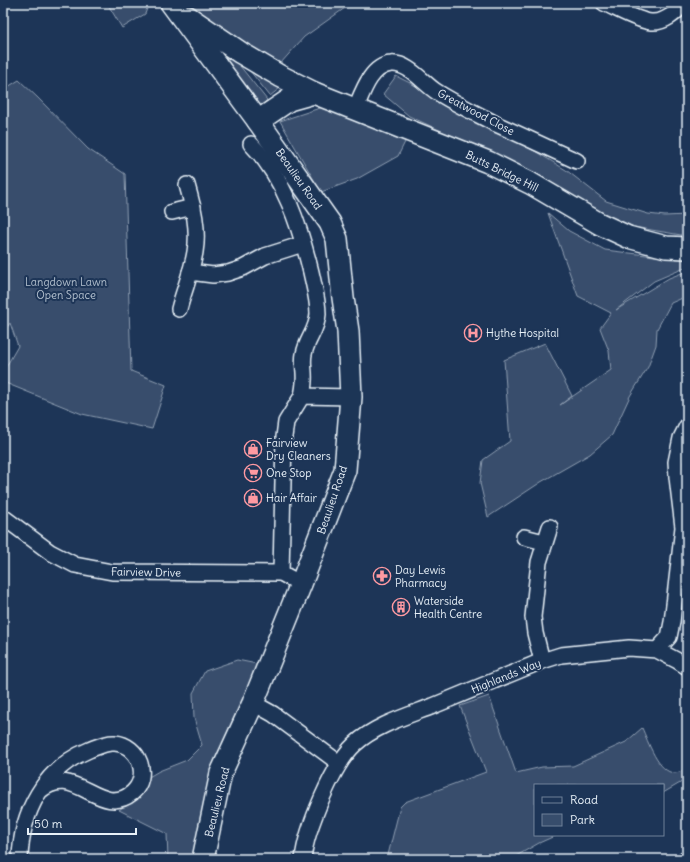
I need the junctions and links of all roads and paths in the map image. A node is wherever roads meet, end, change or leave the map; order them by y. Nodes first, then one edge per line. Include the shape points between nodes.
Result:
1 (604, 3) edge
2 (172, 5) edge
3 (683, 8) edge
4 (314, 93) junction
5 (355, 110) junction
6 (258, 121) junction
7 (251, 144) dead end
8 (577, 161) dead end
9 (187, 184) dead end
10 (193, 207) junction
11 (172, 212) dead end
12 (303, 244) junction
13 (687, 248) edge
14 (190, 272) junction
15 (179, 309) dead end
16 (302, 396) junction
17 (351, 397) junction
18 (687, 426) edge
19 (3, 517) edge
20 (550, 527) dead end
21 (524, 537) dead end
22 (544, 542) junction
23 (684, 544) edge
24 (281, 573) junction
25 (302, 584) junction
26 (657, 650) junction
27 (542, 661) junction
28 (687, 667) edge
29 (253, 703) junction
30 (339, 763) junction
31 (40, 791) junction
32 (20, 859) edge
33 (204, 859) edge
34 (303, 859) edge

1 - 3 street via 652,22 662,20
2 - 4 street, Butts Bridge Hill via 241,53
2 - 6 street, Beaulieu Road
4 - 5 street, Butts Bridge Hill
4 - 6 street via 289,100
5 - 8 street, Greatwood Close via 371,77 380,68 391,64 413,71 436,92 473,112
5 - 13 street, Butts Bridge Hill via 488,162 628,237 666,247
6 - 17 street, Beaulieu Road via 330,223 337,239 348,331
7 - 12 street via 272,170 292,211
9 - 10 street
10 - 11 street
10 - 14 street via 196,242
12 - 14 street via 265,256 228,273 213,275
12 - 16 street via 315,288 318,313 315,330 308,341 304,356
14 - 15 street
16 - 17 street
16 - 24 street via 286,422 284,437
17 - 25 street, Beaulieu Road via 344,470
18 - 23 street via 676,462
19 - 24 street, Fairview Drive via 50,552 75,565 112,572
20 - 22 street
21 - 22 street
22 - 27 street via 539,562 533,617
23 - 26 street via 671,630 669,637
24 - 25 street, Fairview Drive
25 - 29 street, Beaulieu Road
26 - 27 street, Highlands Way via 629,648 561,655
26 - 28 street, Highlands Way
27 - 30 street, Highlands Way via 380,728 354,744
29 - 30 street via 273,714
29 - 33 street, Beaulieu Road via 221,773
30 - 34 street, Highlands Way via 315,815
31 - 31 street via 51,784 64,782 109,800 125,798 139,784 139,759 124,745 108,743 70,759
31 - 32 street via 25,823

